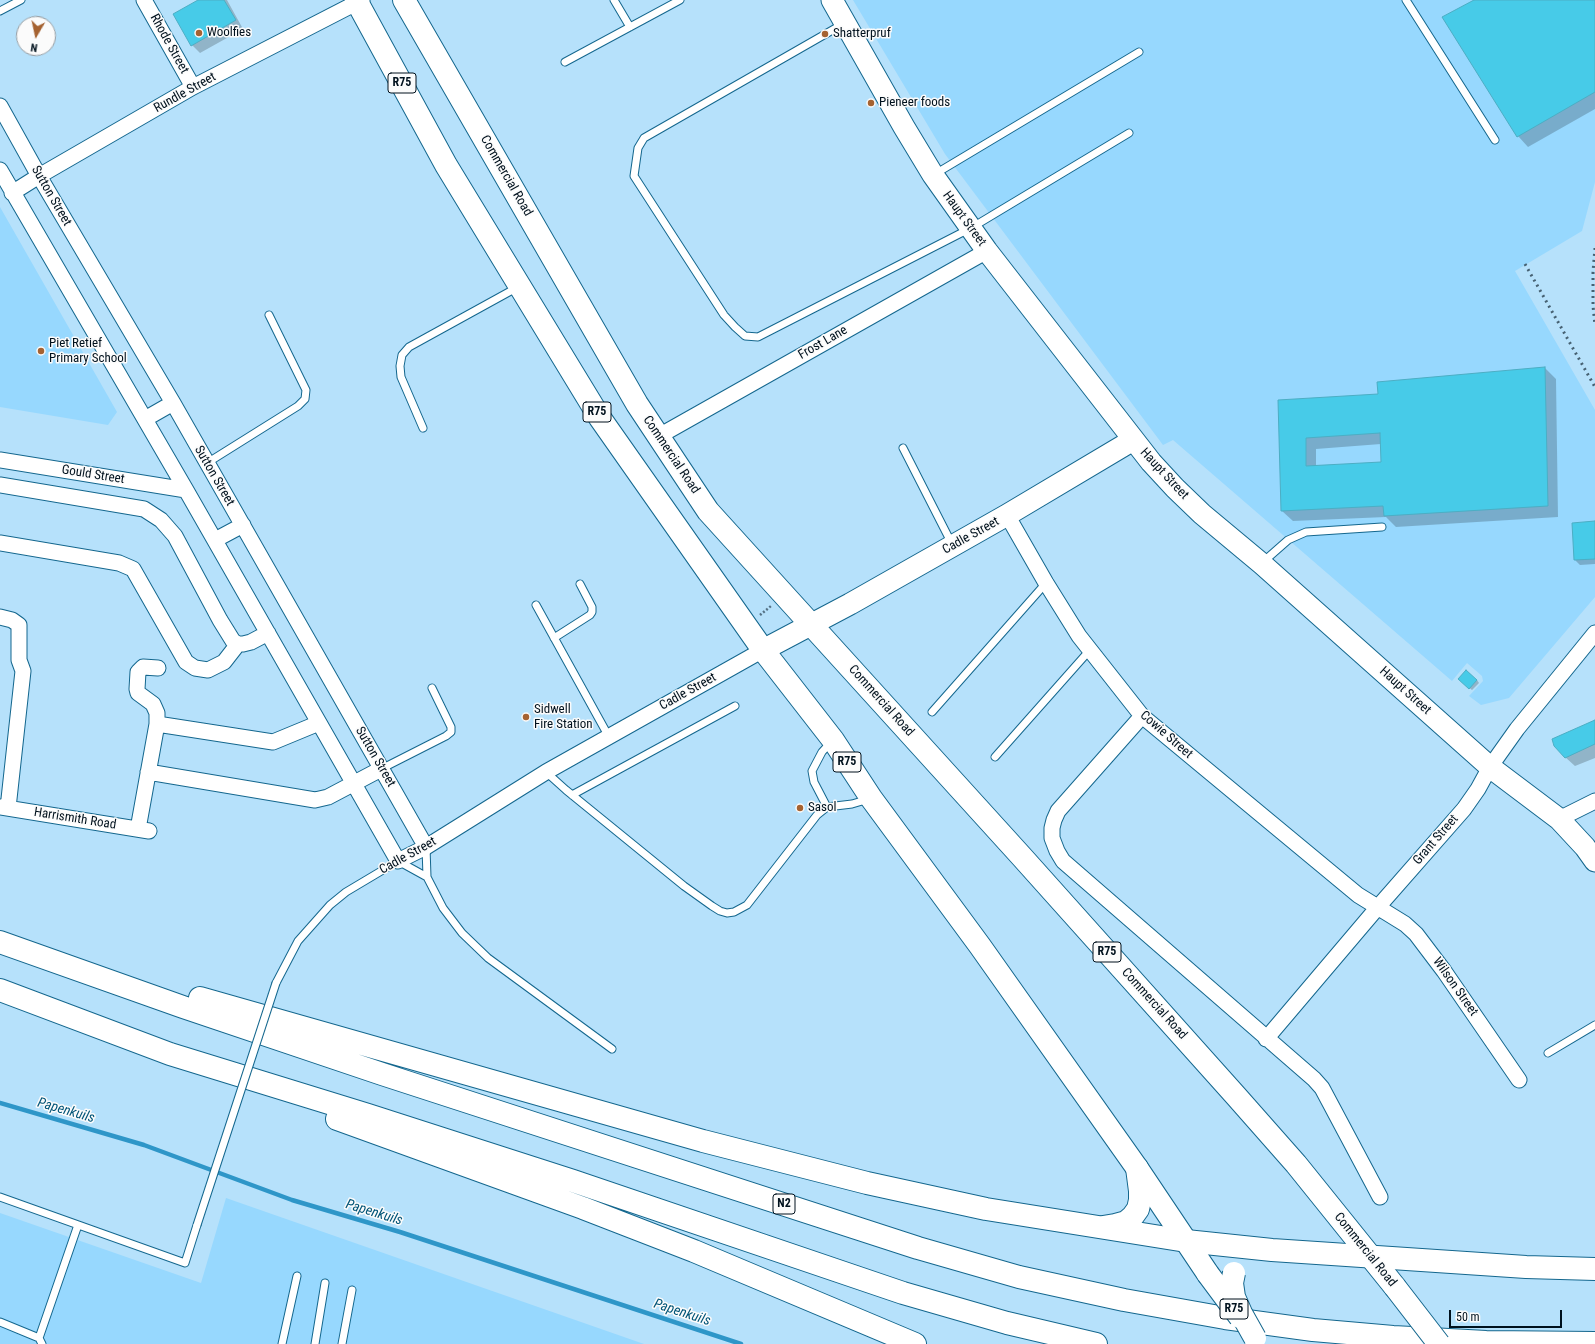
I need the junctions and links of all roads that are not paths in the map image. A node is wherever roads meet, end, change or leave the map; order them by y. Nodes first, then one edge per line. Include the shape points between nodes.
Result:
1 (21, 0) edge
2 (144, 0) edge
3 (404, 0) edge
4 (614, 0) edge
5 (680, 0) edge
6 (1406, 0) edge
7 (359, 1) edge
8 (835, 1) edge
9 (0, 11) edge
10 (845, 23) junction
11 (630, 27) junction
12 (1138, 52) dead end
13 (565, 62) dead end
14 (193, 87) junction
15 (0, 106) edge
16 (1129, 133) dead end
17 (1495, 140) dead end
18 (0, 170) edge
19 (933, 175) junction
20 (38, 176) junction
21 (12, 193) junction
22 (971, 228) junction
23 (987, 251) junction
24 (520, 286) junction
25 (269, 315) dead end
26 (173, 403) junction
27 (145, 419) junction
28 (423, 428) dead end
29 (659, 436) junction
30 (1133, 440) junction
31 (903, 448) dead end
32 (0, 460) edge
33 (207, 463) junction
34 (0, 485) edge
35 (186, 490) junction
36 (1007, 515) junction
37 (242, 525) junction
38 (1382, 527) dead end
39 (215, 540) junction
40 (0, 543) edge
41 (953, 546) junction
42 (1262, 564) junction
43 (1046, 583) junction
44 (580, 584) dead end
45 (536, 605) dead end
46 (0, 617) edge
47 (811, 624) junction
48 (268, 633) junction
49 (1595, 633) edge
50 (554, 638) junction
51 (238, 644) junction
52 (763, 650) junction
53 (1089, 650) junction
54 (158, 668) dead end
55 (432, 688) dead end
56 (735, 706) dead end
57 (932, 712) dead end
58 (1142, 716) junction
59 (319, 723) junction
60 (157, 724) junction
61 (609, 737) junction
62 (833, 740) junction
63 (995, 757) dead end
64 (1490, 767) junction
65 (381, 769) junction
66 (148, 772) junction
67 (546, 772) junction
68 (354, 784) junction
69 (572, 795) junction
70 (871, 798) junction
71 (1595, 802) edge
72 (827, 807) junction
73 (4, 808) edge
74 (1559, 819) junction
75 (426, 847) junction
76 (398, 861) junction
77 (1595, 861) edge
78 (427, 877) junction
79 (1378, 907) junction
80 (0, 942) edge
81 (33, 953) junction
82 (0, 990) edge
83 (1595, 1025) edge
84 (1266, 1039) junction
85 (612, 1049) dead end
86 (1548, 1053) dead end
87 (170, 1054) junction
88 (1519, 1080) dead end
89 (1136, 1168) junction
90 (0, 1197) edge
91 (1380, 1198) dead end
92 (78, 1225) junction
93 (1096, 1227) junction
94 (1186, 1241) junction
95 (1272, 1250) junction
96 (1371, 1257) junction
97 (1595, 1269) edge
98 (297, 1276) dead end
99 (325, 1283) dead end
100 (352, 1290) dead end
101 (0, 1322) edge
102 (40, 1341) edge
103 (1257, 1341) edge
104 (1595, 1343) edge
105 (282, 1344) edge
106 (315, 1344) edge
107 (342, 1344) edge
108 (915, 1344) edge
109 (1096, 1344) edge
110 (1439, 1344) edge

1 - 9 lane
2 - 14 street, Rhode Street
3 - 29 main road, Commercial Road / R75 via 637,404
4 - 11 lane
5 - 11 lane
6 - 17 lane
7 - 14 street, Rundle Street
7 - 24 main road, R75 via 446,165
8 - 10 street, Haupt Street
10 - 19 street, Haupt Street
10 - 22 lane via 644,138 638,148 634,176 724,315 745,336 758,337
11 - 13 lane
12 - 19 lane
14 - 20 street, Rundle Street
15 - 20 street, Sutton Street
16 - 22 lane
18 - 21 street
19 - 22 street, Haupt Street
20 - 21 street, Rundle Street
20 - 26 street, Sutton Street
21 - 27 street
22 - 23 street, Haupt Street
23 - 29 street, Frost Lane
23 - 30 street, Haupt Street
24 - 28 lane via 409,347 402,355 401,377
24 - 52 main road, R75 via 600,418
25 - 33 lane via 306,390 305,399 298,406
26 - 27 street
26 - 33 street, Sutton Street
27 - 35 street
29 - 47 main road, Commercial Road / R75 via 708,511
30 - 36 street, Cadle Street
30 - 42 street, Haupt Street via 1180,493
31 - 41 lane
32 - 35 street, Gould Street
33 - 37 street, Sutton Street
34 - 51 street via 140,508 151,513 175,536 220,620 233,641
35 - 39 street
36 - 41 street, Cadle Street
36 - 43 street, Cowie Street
37 - 39 street
37 - 65 street, Sutton Street
38 - 42 lane via 1306,532 1288,540
39 - 48 street
40 - 51 street via 119,563 133,570 186,662 195,668 208,670 224,662
41 - 47 street, Cadle Street
42 - 64 street, Haupt Street
43 - 53 street, Cowie Street
43 - 57 lane
44 - 50 lane via 592,612
45 - 50 lane
46 - 73 street via 12,620 19,626 18,660 23,671
47 - 52 street, Cadle Street
47 - 96 main road, Commercial Road / R75 via 1276,1141
48 - 51 street via 251,642
48 - 59 street
49 - 64 street, Grant Street via 1522,722
50 - 61 lane
52 - 61 street, Cadle Street
52 - 62 main road, R75
53 - 58 street, Cowie Street
53 - 63 lane
54 - 60 street via 140,669 136,684 138,693 155,708
55 - 65 lane via 451,732
56 - 69 lane
58 - 79 street, Cowie Street via 1358,895
58 - 84 street via 1058,811 1052,838 1062,861
59 - 60 street via 273,742
59 - 68 street
60 - 66 street
61 - 67 street, Cadle Street
62 - 70 main road, R75
62 - 72 lane via 822,752 812,771 814,782
64 - 74 street, Haupt Street
64 - 79 street, Grant Street via 1472,799
65 - 68 street
65 - 75 street, Sutton Street
66 - 68 street via 315,800 328,797
66 - 73 street, Harrismith Road via 143,830
67 - 69 lane
67 - 75 street, Cadle Street
68 - 76 street
69 - 72 lane via 684,886 712,906 727,913 747,905 817,815
70 - 72 lane via 852,804
70 - 89 main road, R75 via 980,946
71 - 74 street
74 - 77 street, Haupt Street
75 - 76 street, Cadle Street
75 - 78 lane
76 - 78 lane
76 - 92 lane, Cadle Street, bridge via 346,892 330,905 298,941 276,983 185,1263
78 - 85 lane via 443,908 462,933 488,958
79 - 84 street, Grant Street
79 - 88 street, Wilson Street via 1405,924 1424,943
80 - 81 main road, N2
81 - 93 main road via 703,1141 867,1183 986,1209
81 - 104 main road, N2 via 382,1074 918,1248 1019,1277 1131,1302 1313,1330 1486,1342
82 - 87 main road
83 - 86 lane
84 - 91 street via 1307,1072 1322,1088
87 - 108 main road via 397,1142 694,1250
87 - 109 main road via 566,1178 903,1293 1007,1324
89 - 93 main road via 1140,1191 1138,1209 1126,1222
89 - 94 main road, R75
90 - 92 lane
92 - 102 lane
93 - 94 main road
94 - 95 main road
94 - 103 main road, R75, bridge
95 - 96 main road
95 - 103 main road, bridge via 1247,1258 1234,1273 1232,1284 1241,1313
96 - 97 main road
96 - 110 main road, Commercial Road / R75, bridge
98 - 105 lane
99 - 106 lane
100 - 107 lane
101 - 102 lane

